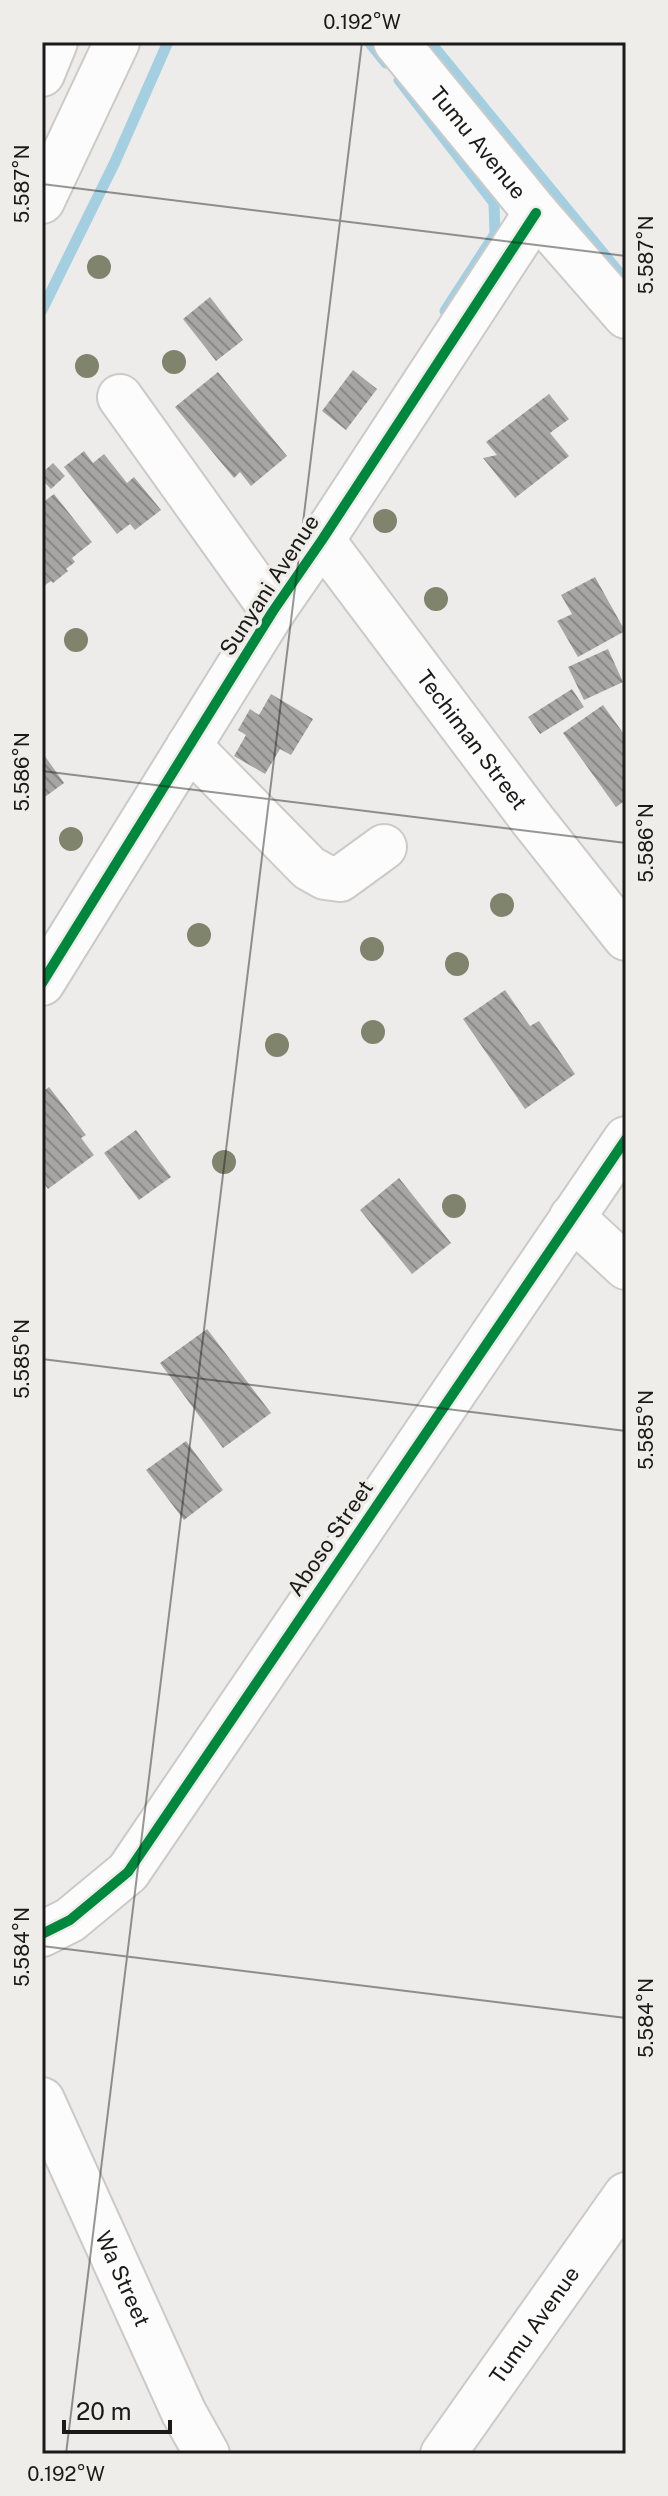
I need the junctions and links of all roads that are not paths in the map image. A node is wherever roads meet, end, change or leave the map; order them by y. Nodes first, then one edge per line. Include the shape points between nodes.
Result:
1 (55, 42) edge
2 (117, 42) edge
3 (396, 42) edge
4 (42, 74) edge
5 (42, 201) edge
6 (536, 213) junction
7 (626, 316) edge
8 (120, 397) dead end
9 (322, 540) junction
10 (273, 611) junction
11 (189, 746) junction
12 (384, 847) dead end
13 (626, 938) edge
14 (42, 983) edge
15 (626, 1139) edge
16 (572, 1217) junction
17 (626, 1267) edge
18 (42, 1934) edge
19 (42, 2100) edge
20 (626, 2195) edge
21 (207, 2454) edge
22 (443, 2454) edge

1 - 4 street
2 - 5 street
3 - 6 street, Tumu Avenue
6 - 7 street, Tumu Avenue
6 - 9 street, Sunyani Avenue
8 - 10 street
9 - 10 street, Sunyani Avenue
9 - 13 street, Techiman Street
10 - 11 street, Sunyani Avenue
11 - 12 street via 309,868 325,877 340,879
11 - 14 street, Sunyani Avenue
15 - 16 street, Aboso Street
16 - 17 street
16 - 18 street, Aboso Street via 128,1872 70,1920
19 - 21 street, Wa Street
20 - 22 street, Tumu Avenue

